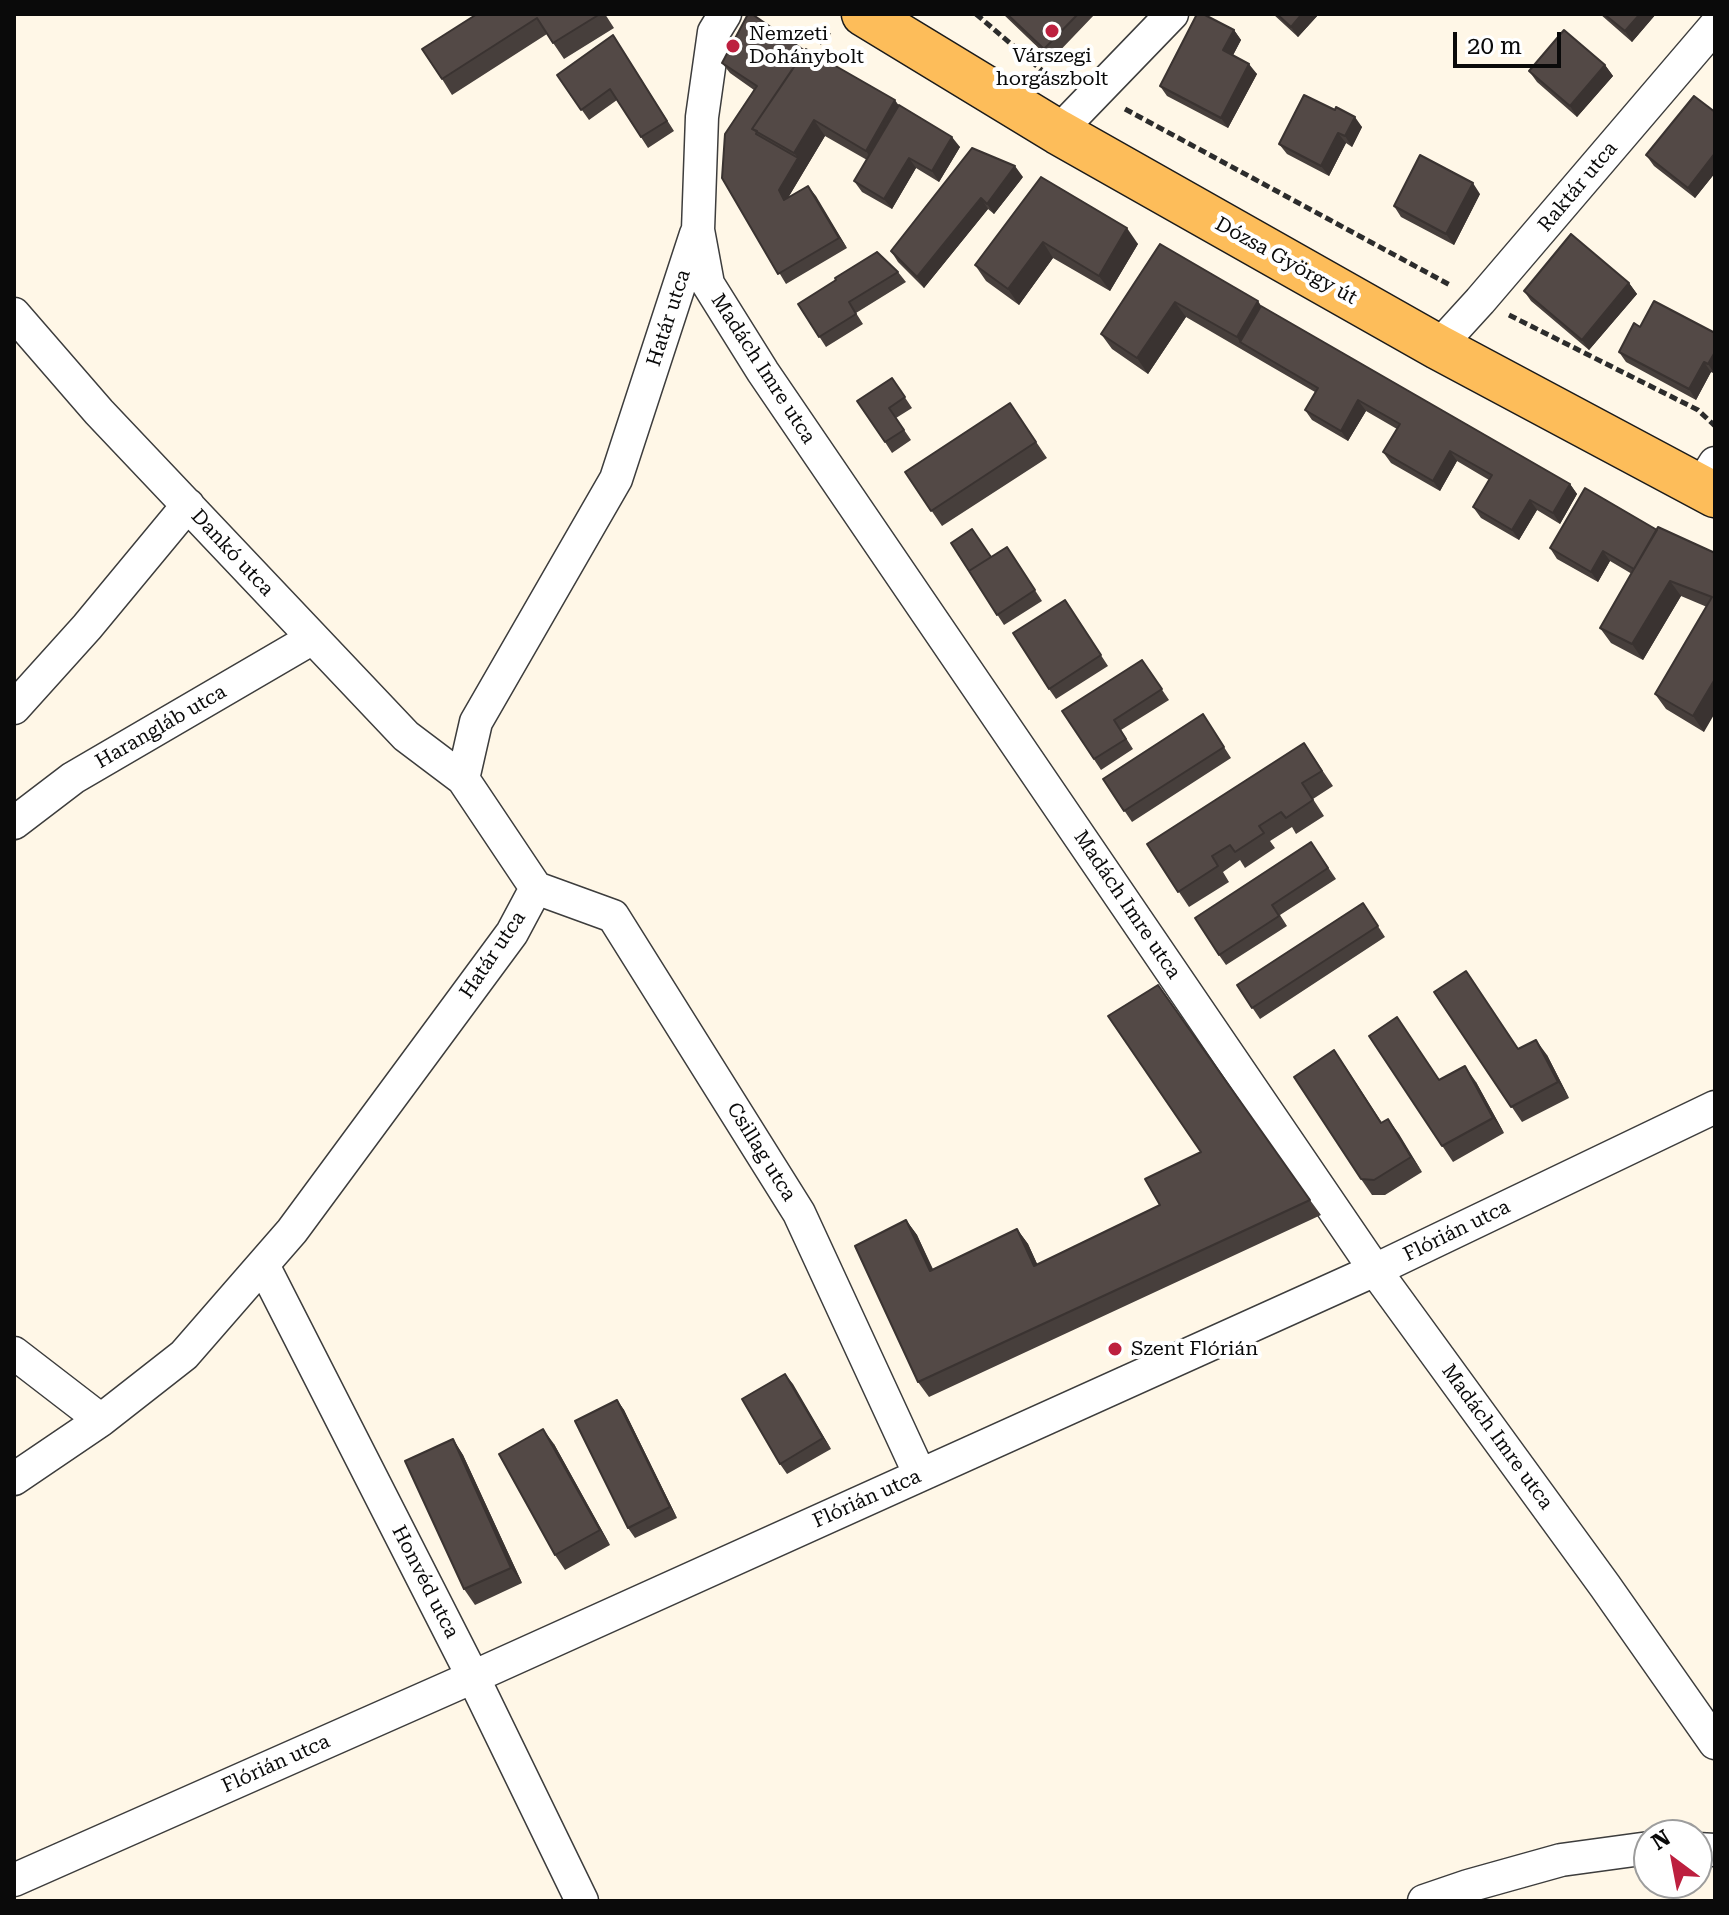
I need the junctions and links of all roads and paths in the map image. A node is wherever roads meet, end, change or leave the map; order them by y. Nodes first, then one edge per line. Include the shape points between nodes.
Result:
1 (725, 14) edge
2 (864, 14) edge
3 (976, 14) edge
4 (1172, 14) edge
5 (1715, 26) edge
6 (1096, 93) junction
7 (1058, 132) junction
8 (698, 230) junction
9 (1480, 301) junction
10 (14, 314) edge
11 (1438, 347) junction
12 (1715, 426) edge
13 (1710, 482) edge
14 (188, 505) junction
15 (313, 638) junction
16 (14, 708) edge
17 (463, 779) junction
18 (14, 823) edge
19 (536, 888) junction
20 (1715, 1107) edge
21 (263, 1265) junction
22 (1375, 1270) junction
23 (14, 1353) edge
24 (101, 1420) junction
25 (920, 1475) junction
26 (14, 1479) edge
27 (473, 1677) junction
28 (1715, 1743) edge
29 (1633, 1850) edge
30 (14, 1880) edge
31 (582, 1901) edge
32 (1424, 1901) edge

1 - 8 street, Madách Imre utca via 714,32 702,117
2 - 7 main road, Dózsa György út
3 - 6 path via 1045,73
4 - 6 street
5 - 9 street, Raktár utca
6 - 7 street
6 - 9 path
7 - 11 main road, Dózsa György út
8 - 17 street, Határ utca via 616,479 476,722
8 - 22 street, Madách Imre utca via 708,284 763,372
9 - 11 street, Raktár utca
9 - 12 path via 1698,410
10 - 14 street, Dankó utca
11 - 13 main road, Dózsa György út
14 - 15 street, Dankó utca
14 - 16 street
15 - 17 street, Dankó utca via 406,736
15 - 18 street, Harangláb utca via 73,778
17 - 19 street, Határ utca
19 - 21 street, Határ utca via 512,933
19 - 25 street, Csillag utca via 613,916 799,1213
20 - 22 street, Flórián utca
21 - 24 street, Határ utca via 184,1355
21 - 27 street, Honvéd utca
22 - 25 street, Flórián utca
22 - 28 street, Madách Imre utca
23 - 24 street
24 - 26 street, Határ utca
25 - 27 street, Flórián utca
27 - 30 street, Flórián utca
27 - 31 street, Honvéd utca
29 - 32 street via 1561,1860

